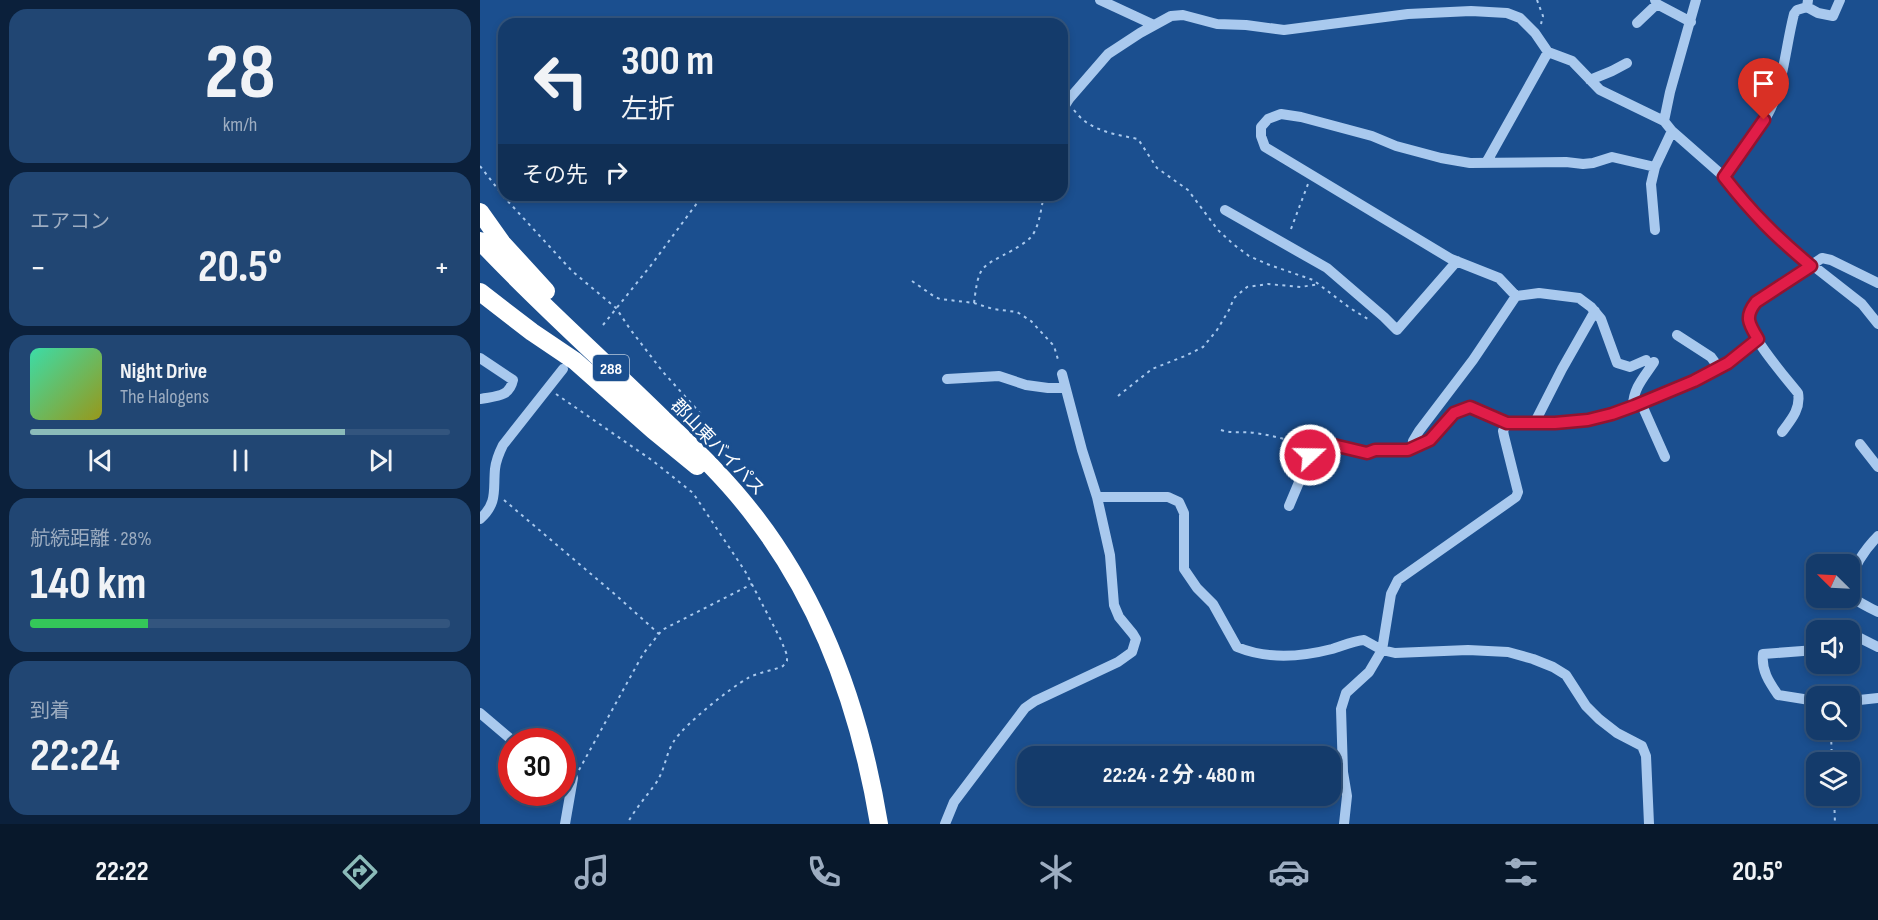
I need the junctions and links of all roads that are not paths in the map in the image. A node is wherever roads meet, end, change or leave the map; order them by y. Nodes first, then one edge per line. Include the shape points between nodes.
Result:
1 (1100, 0) edge
2 (1445, 0) edge
3 (1696, 0) edge
4 (1840, 0) edge
5 (1656, 2) edge
6 (1808, 4) edge
7 (1444, 12) junction
8 (1637, 22) dead end
9 (1691, 22) junction
10 (1154, 25) junction
11 (1548, 52) junction
12 (1627, 63) dead end
13 (1590, 80) junction
14 (1068, 101) edge
15 (1664, 121) junction
16 (1672, 131) junction
17 (1486, 163) junction
18 (1655, 167) junction
19 (1724, 177) junction
20 (1225, 210) dead end
21 (480, 212) edge
22 (1655, 230) dead end
23 (480, 241) edge
24 (1456, 261) junction
25 (1811, 266) junction
26 (1878, 268) edge
27 (1875, 281) edge
28 (480, 292) edge
29 (1516, 296) junction
30 (1594, 311) junction
31 (1878, 324) edge
32 (1677, 335) dead end
33 (1758, 339) junction
34 (480, 358) edge
35 (1719, 368) junction
36 (563, 369) dead end
37 (1062, 374) road end
38 (947, 379) dead end
39 (1064, 388) junction
40 (480, 399) edge
41 (1637, 405) junction
42 (1507, 423) junction
43 (1534, 424) junction
44 (1782, 432) dead end
45 (1860, 444) dead end
46 (1412, 448) junction
47 (1665, 458) dead end
48 (1878, 467) edge
49 (715, 469) junction
50 (1097, 497) junction
51 (739, 498) junction
52 (1289, 506) dead end
53 (480, 519) edge
54 (1878, 536) edge
55 (1860, 561) edge
56 (1860, 603) edge
57 (1878, 612) edge
58 (1860, 638) edge
59 (1878, 647) edge
60 (1382, 650) junction
61 (1806, 651) edge
62 (1878, 698) edge
63 (1806, 699) edge
64 (1860, 700) edge
65 (480, 713) edge
66 (498, 728) edge
67 (569, 806) edge
68 (566, 824) edge
69 (877, 824) edge
70 (945, 824) edge
71 (1344, 824) edge
72 (1649, 824) edge

1 - 10 street
2 - 7 street
3 - 9 street
4 - 6 street via 1833,16 1810,10
5 - 8 street
5 - 9 street
6 - 19 street via 1794,14 1772,106
7 - 10 street via 1284,30 1217,24 1178,14
7 - 11 street via 1507,13 1520,18
9 - 15 street
10 - 14 street via 1108,54
11 - 13 street via 1572,61
11 - 17 street
12 - 13 street
13 - 15 street via 1600,90
15 - 16 street
16 - 18 street
16 - 19 street
17 - 18 street via 1583,164 1612,157
17 - 24 street via 1441,158 1301,117 1281,114 1261,127 1265,147
18 - 22 street via 1651,184
19 - 25 street via 1774,235
20 - 24 street via 1327,268 1397,330
21 - 49 highway via 548,294 671,413
23 - 49 highway, 郡山東バイパス / 288
24 - 29 street via 1499,278
25 - 27 street via 1822,258 1831,260
25 - 31 street via 1862,304
25 - 33 street via 1750,310 1748,320
26 - 27 street
28 - 51 highway via 575,362
29 - 30 street via 1539,293 1579,298
29 - 46 street via 1419,431
30 - 41 street via 1605,328 1617,363 1630,367 1650,361 1633,396
30 - 43 street
32 - 35 street via 1711,357
33 - 35 street
33 - 44 street via 1800,400
34 - 40 street via 513,380 502,396
35 - 41 street
36 - 53 street via 502,445 495,468 494,494 488,511
37 - 39 street
38 - 39 street via 999,376 1026,385
39 - 50 street
41 - 43 street via 1588,420
41 - 47 street
42 - 43 street
42 - 46 street via 1470,407 1454,413 1430,440
42 - 60 street via 1503,436 1516,497 1398,580 1391,594
45 - 48 street
46 - 52 street via 1367,453 1318,444
49 - 51 highway, 郡山東バイパス / 288
50 - 60 street via 1168,497 1179,502 1184,513 1184,569 1214,604 1237,647 1257,654 1300,654 1364,640
50 - 70 street via 1110,555 1114,604 1136,639 1132,652 1025,708 954,802
51 - 69 highway, 郡山東バイパス / 288 via 781,554 825,638 853,708 875,799
54 - 55 street
56 - 57 street
58 - 59 street
60 - 71 street via 1369,672 1346,693 1341,709 1347,796
60 - 72 street via 1508,652 1566,675 1599,719 1641,746 1646,756
61 - 63 street via 1763,654 1762,662 1778,695
62 - 64 street
65 - 66 street
67 - 68 street

